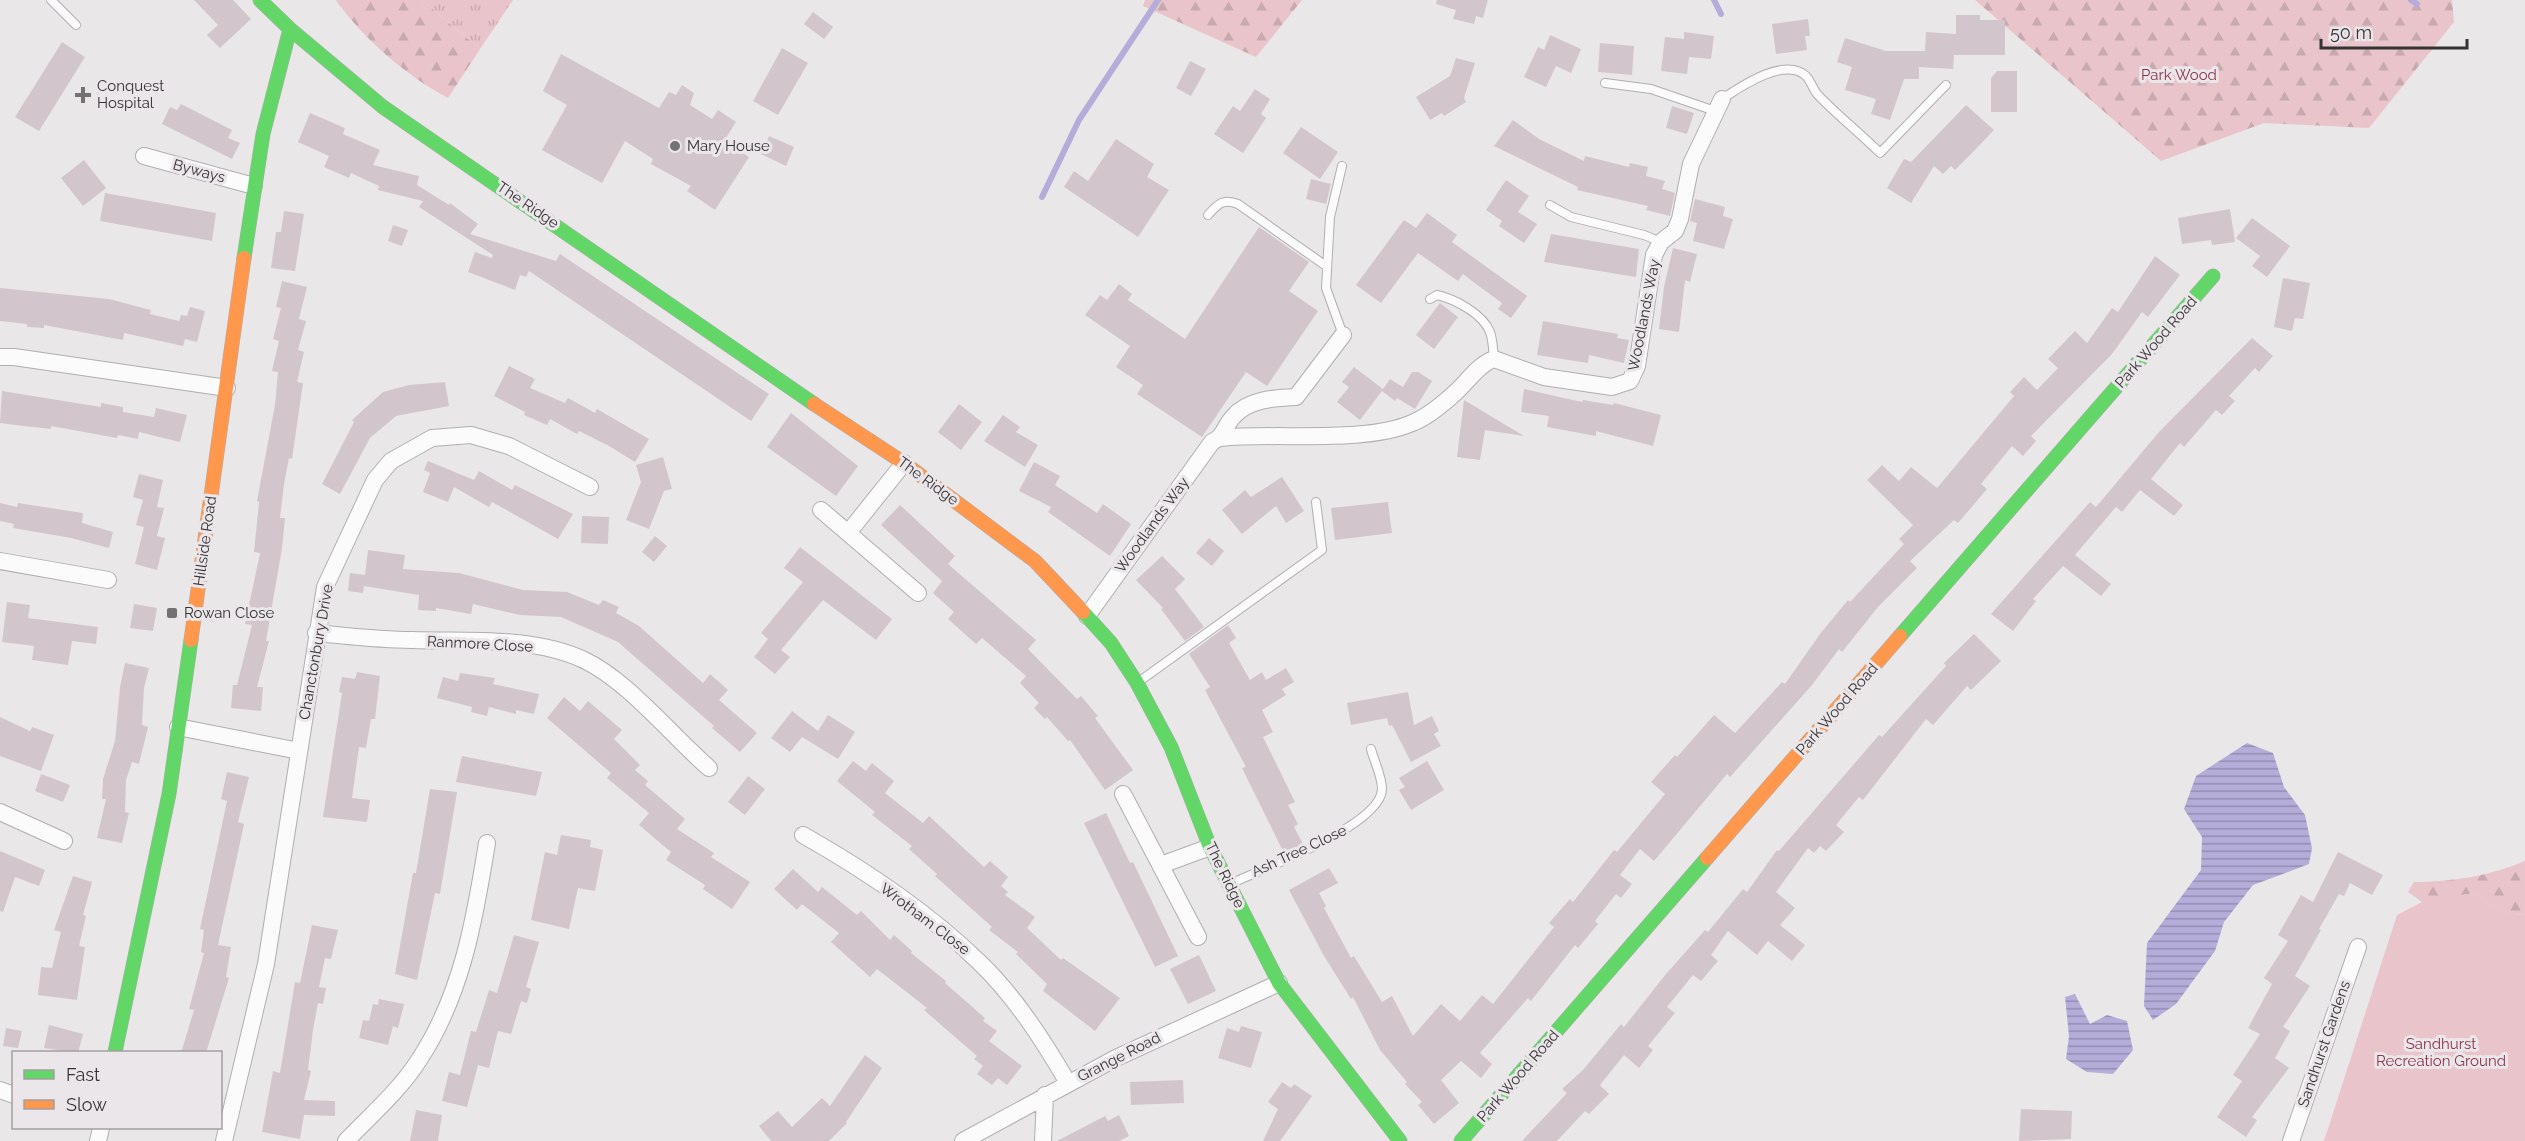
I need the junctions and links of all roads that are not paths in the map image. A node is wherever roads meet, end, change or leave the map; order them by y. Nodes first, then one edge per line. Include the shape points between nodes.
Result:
1 (51, 0) edge
2 (260, 0) edge
3 (76, 25) dead end
4 (290, 29) junction
5 (1605, 83) dead end
6 (1946, 85) dead end
7 (1718, 105) junction
8 (144, 156) dead end
9 (1342, 166) dead end
10 (254, 186) junction
11 (1550, 205) dead end
12 (1208, 215) dead end
13 (1661, 242) junction
14 (1326, 266) junction
15 (2213, 276) dead end
16 (1430, 299) dead end
17 (1343, 335) joint
18 (0, 357) edge
19 (1494, 359) junction
20 (227, 388) junction
21 (1221, 438) junction
22 (904, 463) junction
23 (590, 488) dead end
24 (1316, 502) dead end
25 (822, 510) dead end
26 (848, 533) junction
27 (0, 561) edge
28 (108, 580) dead end
29 (918, 593) dead end
30 (1087, 616) junction
31 (316, 633) junction
32 (1137, 683) junction
33 (178, 727) junction
34 (1371, 749) dead end
35 (299, 751) junction
36 (709, 768) dead end
37 (1123, 794) dead end
38 (0, 812) edge
39 (803, 835) dead end
40 (64, 841) dead end
41 (487, 843) dead end
42 (1210, 847) junction
43 (1161, 865) junction
44 (1229, 884) junction
45 (1198, 937) dead end
46 (2358, 947) dead end
47 (1279, 983) junction
48 (115, 1051) edge
49 (1068, 1083) junction
50 (1045, 1095) junction
51 (224, 1141) edge
52 (346, 1141) edge
53 (963, 1141) edge
54 (1043, 1141) edge
55 (1400, 1141) edge
56 (1461, 1141) edge
57 (2290, 1141) edge

1 - 3 lane
2 - 4 street, The Ridge
4 - 10 street, Hillside Road
4 - 22 street, The Ridge via 383,107
5 - 7 lane via 1652,89
6 - 7 lane via 1880,153 1797,70 1787,69 1745,83
7 - 13 street, Woodlands Way via 1691,164 1680,219 1675,231
8 - 10 street, Byways
9 - 14 lane via 1330,217
10 - 20 street, Hillside Road
11 - 13 lane via 1571,218
12 - 14 lane via 1218,204 1229,200
13 - 19 street, Woodlands Way via 1654,255 1637,366 1630,381 1612,387 1544,377
14 - 17 lane via 1326,288
15 - 56 street, Park Wood Road
16 - 19 lane via 1437,295 1449,298 1481,319 1493,340
17 - 21 street, Woodlands Way via 1296,397 1262,400 1235,414
18 - 20 street
19 - 21 street via 1411,424 1373,433
20 - 33 street, Hillside Road
21 - 30 street, Woodlands Way via 1212,442
22 - 26 street
22 - 30 street, The Ridge via 1035,561
23 - 31 street, Chanctonbury Drive via 489,438 451,435 409,448 375,480 325,587
24 - 32 lane via 1322,550
25 - 26 street
26 - 29 street
27 - 28 street
30 - 32 street, The Ridge via 1111,643
31 - 35 street, Chanctonbury Drive
31 - 36 street, Ranmore Close via 554,649 585,661 612,678
32 - 42 street, The Ridge via 1171,747
33 - 35 street
33 - 48 street, Hillside Road via 169,794
34 - 44 lane, Ash Tree Close via 1382,790 1377,804 1362,820
35 - 51 street, Chanctonbury Drive via 266,964
37 - 43 street
38 - 40 street
39 - 49 street, Wrotham Close via 909,904 979,962 1007,993
41 - 52 street via 472,931 460,976 441,1019 419,1060
42 - 43 street
42 - 44 street, The Ridge
43 - 45 street
44 - 47 street, The Ridge
46 - 57 street, Sandhurst Gardens
47 - 49 street, Grange Road via 1160,1036
47 - 55 street, The Ridge
49 - 50 street, Grange Road
50 - 53 street, Grange Road
50 - 54 street

